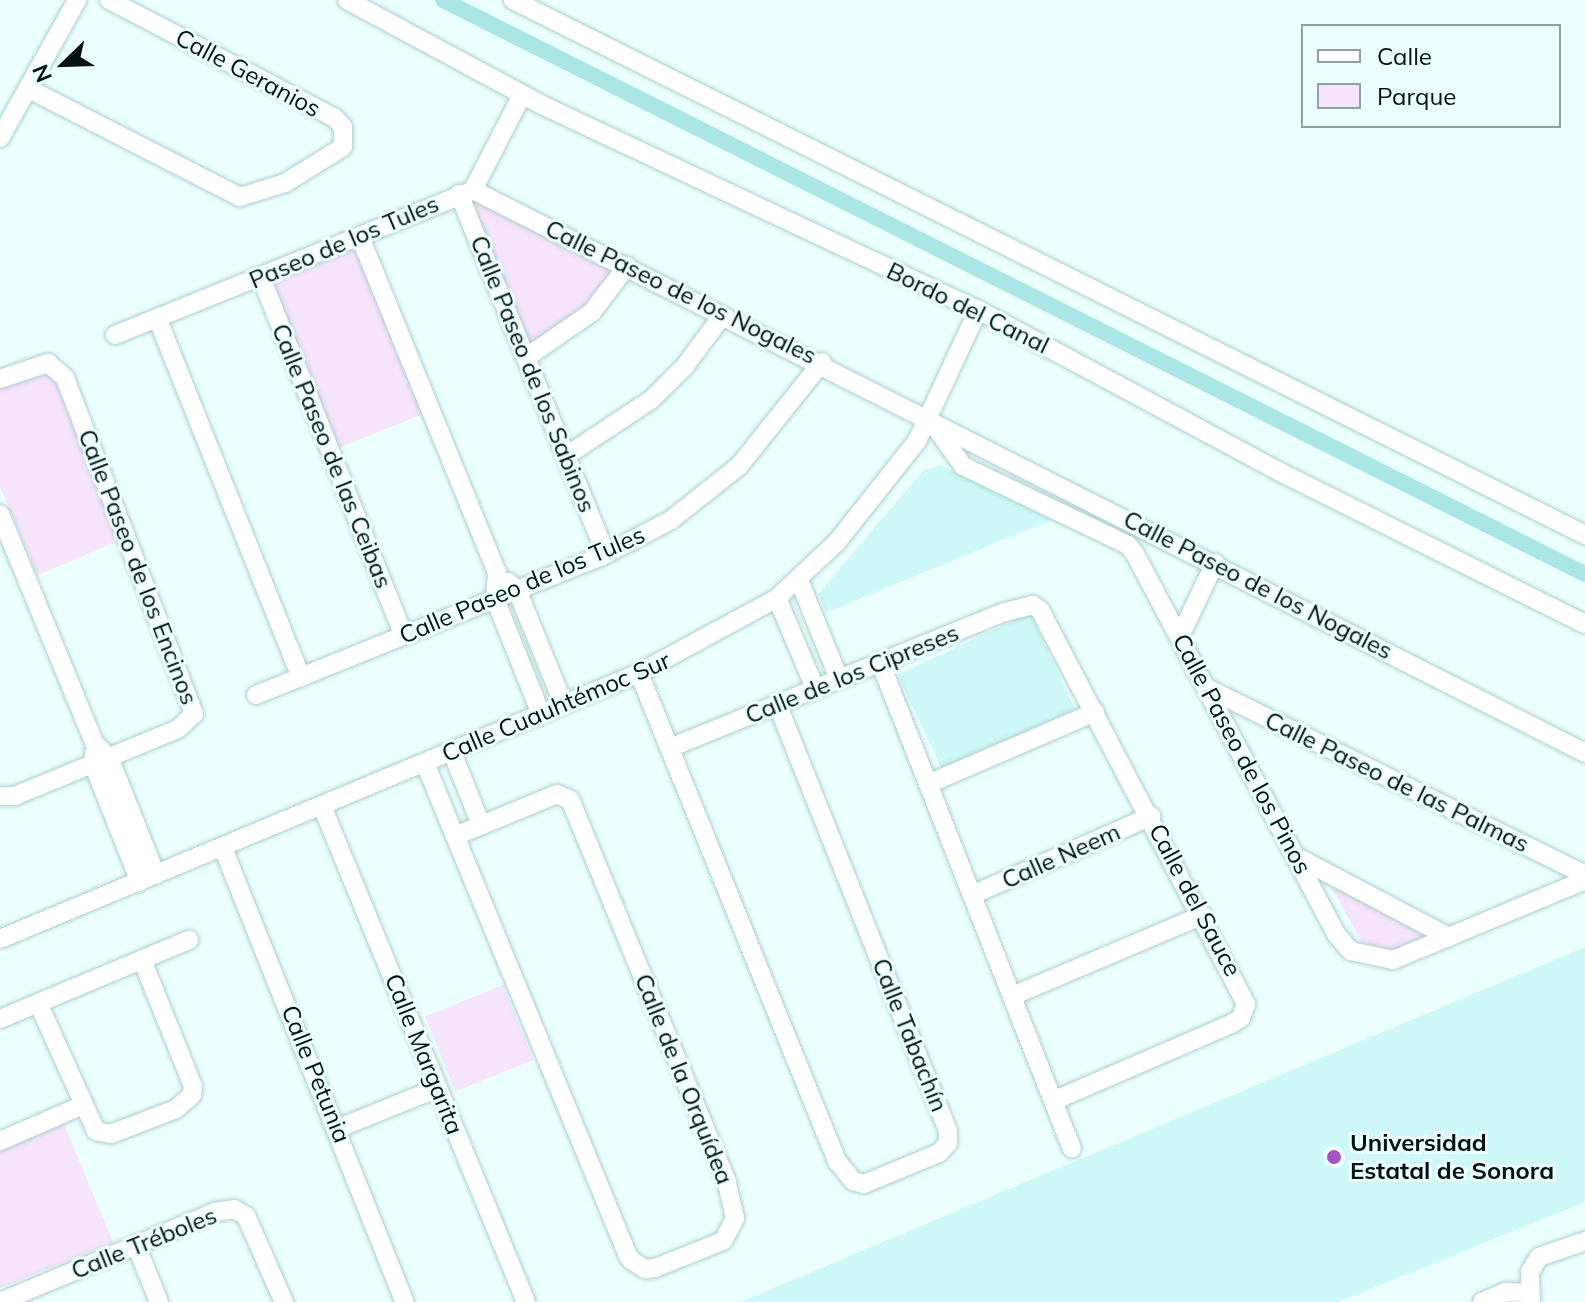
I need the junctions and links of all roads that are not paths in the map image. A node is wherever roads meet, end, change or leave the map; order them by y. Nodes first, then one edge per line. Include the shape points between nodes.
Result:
1 (109, 0) edge
2 (347, 0) edge
3 (513, 0) edge
4 (75, 1) edge
5 (29, 89) junction
6 (522, 95) junction
7 (0, 138) edge
8 (466, 192) junction
9 (360, 237) junction
10 (627, 266) junction
11 (261, 277) junction
12 (978, 310) junction
13 (722, 316) junction
14 (158, 320) junction
15 (115, 335) dead end
16 (527, 357) junction
17 (822, 362) junction
18 (0, 379) edge
19 (930, 420) junction
20 (566, 456) junction
21 (0, 514) edge
22 (1138, 524) junction
23 (1585, 535) edge
24 (1128, 545) junction
25 (606, 554) junction
26 (1215, 563) junction
27 (497, 572) junction
28 (799, 580) junction
29 (517, 590) junction
30 (777, 598) junction
31 (495, 599) junction
32 (1033, 605) joint
33 (1585, 624) edge
34 (404, 636) junction
35 (1180, 636) junction
36 (880, 662) junction
37 (639, 673) junction
38 (301, 677) junction
39 (839, 679) junction
40 (815, 688) junction
41 (1209, 689) junction
42 (256, 695) dead end
43 (777, 704) junction
44 (564, 705) junction
45 (1095, 712) junction
46 (541, 714) junction
47 (672, 747) junction
48 (452, 752) junction
49 (1585, 753) edge
50 (99, 755) junction
51 (425, 763) junction
52 (928, 784) junction
53 (0, 796) edge
54 (322, 806) junction
55 (1151, 816) junction
56 (481, 825) junction
57 (455, 836) junction
58 (223, 848) junction
59 (1297, 857) junction
60 (1585, 877) edge
61 (148, 879) junction
62 (972, 895) junction
63 (1203, 915) junction
64 (1449, 937) junction
65 (0, 939) edge
66 (189, 940) dead end
67 (142, 960) junction
68 (1012, 996) junction
69 (38, 1003) junction
70 (0, 1019) edge
71 (438, 1088) junction
72 (1053, 1101) junction
73 (81, 1106) junction
74 (339, 1128) junction
75 (0, 1141) edge
76 (1072, 1149) dead end
77 (1585, 1241) edge
78 (136, 1245) junction
79 (1529, 1298) edge
80 (0, 1302) edge
81 (159, 1302) edge
82 (284, 1302) edge
83 (405, 1302) edge
84 (526, 1302) edge
85 (1482, 1302) edge

1 - 5 street, Calle Geranios via 314,106 343,127 343,147 249,197 229,193
2 - 6 street, Bordo del Canal
3 - 23 street
4 - 5 street
5 - 7 street
6 - 8 street
6 - 12 street, Bordo del Canal
8 - 9 street, Paseo de los Tules
8 - 10 street, Calle Paseo de los Nogales
8 - 16 street, Calle Paseo de los Sabinos
9 - 11 street, Paseo de los Tules
9 - 27 street
10 - 13 street, Calle Paseo de los Nogales
10 - 16 street via 592,312
11 - 14 street, Paseo de los Tules
11 - 34 street, Calle Paseo de las Ceibas
12 - 19 street, Calle Cuauhtémoc Sur
12 - 33 street, Bordo del Canal via 1280,472
13 - 17 street, Calle Paseo de los Nogales
13 - 20 street via 652,399
14 - 15 street, Paseo de los Tules
14 - 38 street
16 - 20 street, Calle Paseo de los Sabinos
17 - 19 street, Calle Paseo de los Nogales
17 - 25 street, Calle Paseo de los Tules via 768,433 710,494
18 - 50 street, Calle Paseo de los Encinos via 48,363 65,378 193,704 186,726
19 - 22 street, Calle Paseo de los Nogales
19 - 24 street, Calle Paseo de los Nogales via 963,466
19 - 28 street, Calle Cuauhtémoc Sur via 837,542
20 - 25 street, Calle Paseo de los Sabinos
21 - 50 street
22 - 24 street
22 - 26 street, Calle Paseo de los Nogales
24 - 35 street, Calle Paseo de los Pinos
25 - 29 street, Calle Paseo de los Tules
26 - 35 street
26 - 49 street, Calle Paseo de los Nogales
27 - 29 street
27 - 31 street
28 - 30 street, Calle Cuauhtémoc Sur
28 - 39 street
29 - 31 street, Calle Paseo de los Tules
29 - 44 street
30 - 37 street, Calle Cuauhtémoc Sur
30 - 40 street
31 - 34 street, Calle Paseo de los Tules
31 - 46 street
32 - 36 street, Calle de los Cipreses
32 - 45 street, Calle del Sauce via 1046,618
34 - 38 street, Calle Paseo de los Tules
35 - 41 street, Calle Paseo de los Pinos
36 - 39 street, Calle de los Cipreses
36 - 52 street
37 - 44 street, Calle Cuauhtémoc Sur
37 - 47 street
38 - 42 street, Calle Paseo de los Tules
39 - 40 street, Calle de los Cipreses
40 - 43 street, Calle de los Cipreses
41 - 59 street, Calle Paseo de los Pinos
41 - 60 street, Calle Paseo de las Palmas
43 - 47 street, Calle de los Cipreses
43 - 47 street, Calle Tabachín via 948,1131 948,1143 925,1161 864,1184 853,1181 837,1161
44 - 46 street, Calle Cuauhtémoc Sur
45 - 52 street
45 - 55 street, Calle del Sauce
46 - 48 street, Calle Cuauhtémoc Sur
48 - 51 street, Calle Cuauhtémoc Sur
48 - 56 street
50 - 53 street, Calle Paseo de los Encinos via 15,796
50 - 61 street
51 - 54 street, Calle Cuauhtémoc Sur
51 - 57 street, Calle de la Orquídea
52 - 62 street
54 - 58 street, Calle Cuauhtémoc Sur
54 - 71 street, Calle Margarita
55 - 62 street, Calle Neem
55 - 63 street, Calle del Sauce
56 - 57 street, Calle de la Orquídea
56 - 57 street, Calle de la Orquídea via 557,794 570,800 727,1182 735,1218 723,1241 655,1268 645,1269 631,1260
58 - 61 street, Calle Cuauhtémoc Sur
58 - 74 street, Calle Petunia
59 - 64 street
59 - 64 street, Calle Paseo de los Pinos via 1336,934 1362,957 1393,960
60 - 64 street
61 - 65 street, Calle Cuauhtémoc Sur
62 - 68 street
63 - 68 street
63 - 72 street, Calle del Sauce via 1244,993 1241,1018
66 - 67 street
67 - 69 street
67 - 73 street via 192,1095 176,1109 111,1134 96,1131
68 - 72 street
69 - 70 street
69 - 73 street
71 - 74 street
71 - 84 street, Calle Margarita
72 - 76 street
73 - 75 street
74 - 83 street, Calle Petunia
77 - 79 street via 1539,1257 1530,1272
78 - 80 street, Calle Tréboles
78 - 81 street
78 - 82 street, Calle Tréboles via 215,1212 241,1211
79 - 85 street via 1506,1292

